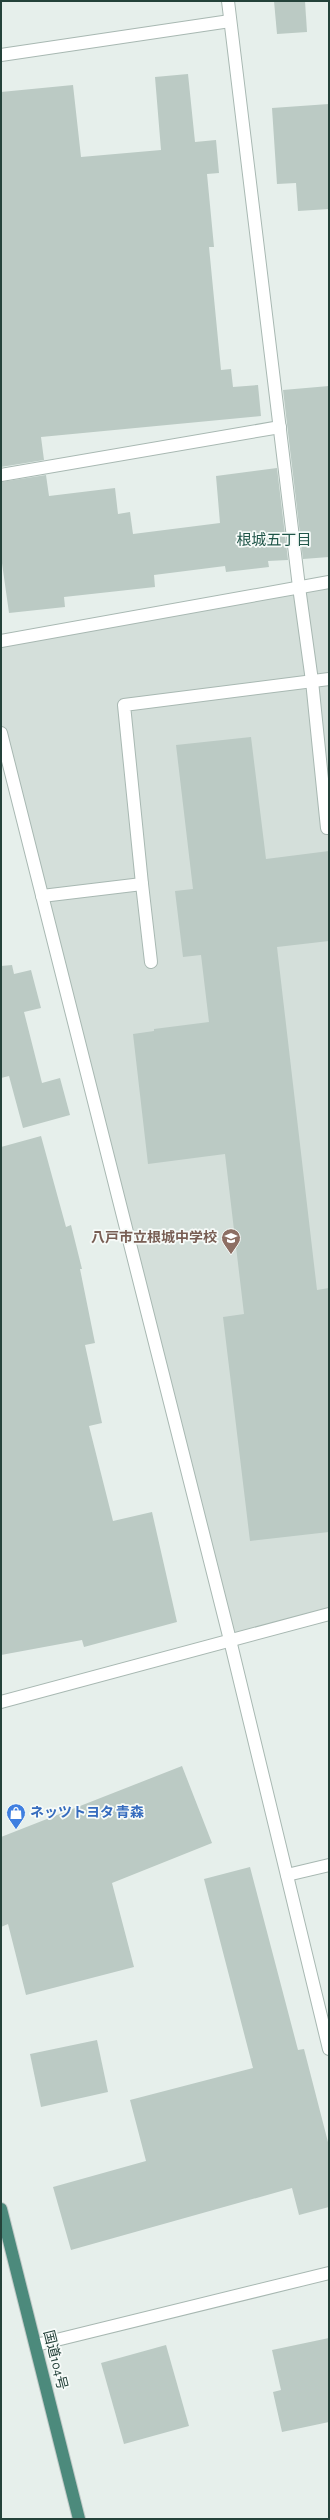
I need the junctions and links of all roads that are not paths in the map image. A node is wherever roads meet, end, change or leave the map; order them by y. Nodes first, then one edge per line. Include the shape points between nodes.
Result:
1 (228, 1) edge
2 (230, 21) junction
3 (1, 55) edge
4 (280, 427) junction
5 (1, 475) edge
6 (329, 582) edge
7 (299, 587) junction
8 (1, 641) edge
9 (329, 679) edge
10 (312, 681) junction
11 (1, 733) edge
12 (327, 828) dead end
13 (142, 884) junction
14 (42, 896) junction
15 (151, 962) dead end
16 (329, 1614) edge
17 (230, 1640) junction
18 (1, 1702) edge
19 (329, 1865) edge
20 (287, 1875) junction
21 (329, 2049) edge
22 (1, 2209) edge
23 (329, 2273) edge
24 (36, 2345) junction
25 (79, 2519) edge

1 - 2 street
2 - 3 street
2 - 4 street
4 - 5 street
4 - 7 street
6 - 7 street
7 - 8 street
7 - 10 street
9 - 10 street
10 - 12 street
10 - 13 street via 124,705
11 - 14 street
13 - 14 street
13 - 15 street
14 - 17 street
16 - 17 street
17 - 18 street
17 - 20 street
19 - 20 street
20 - 21 street
22 - 24 highway, 国道104号
23 - 24 street
24 - 25 highway, 国道104号

